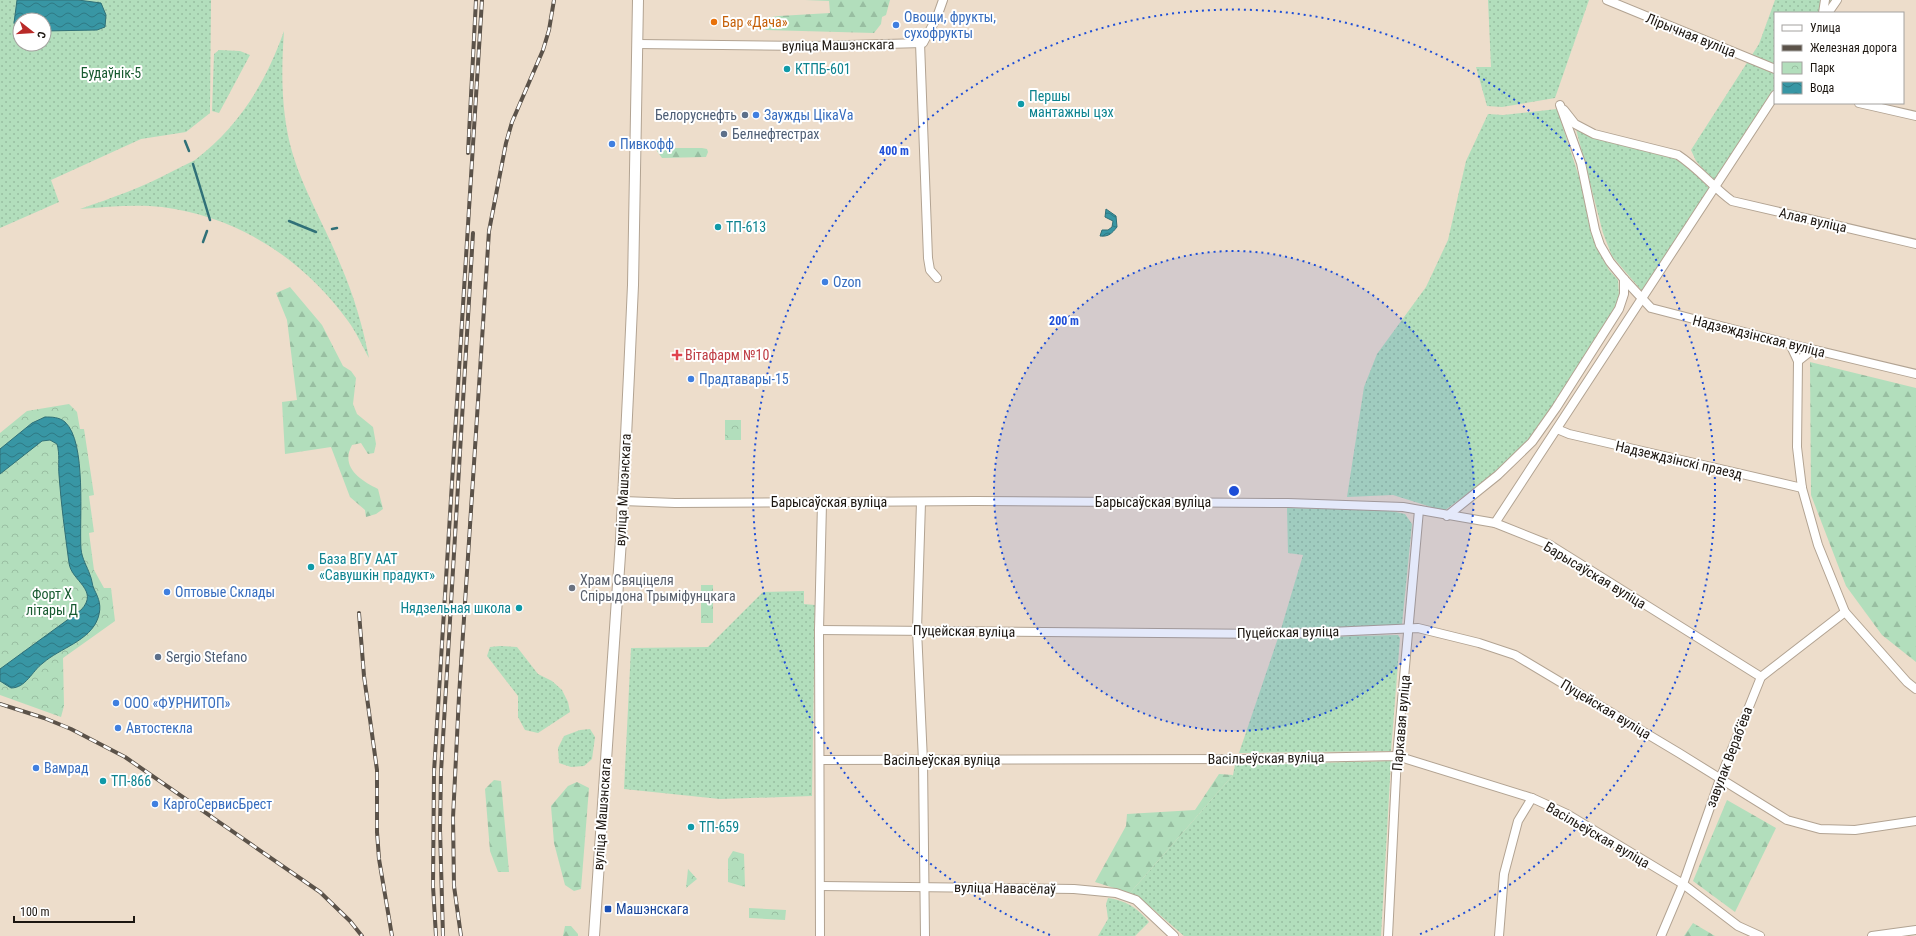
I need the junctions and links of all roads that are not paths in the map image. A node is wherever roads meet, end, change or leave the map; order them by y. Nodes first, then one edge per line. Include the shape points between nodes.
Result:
1 (638, 0) edge
2 (943, 0) edge
3 (1607, 0) edge
4 (1825, 0) edge
5 (1837, 0) edge
6 (1823, 12) edge
7 (1829, 12) edge
8 (920, 43) junction
9 (638, 44) junction
10 (1774, 69) edge
11 (1774, 97) edge
12 (1863, 104) edge
13 (1916, 116) edge
14 (1715, 188) junction
15 (1916, 244) edge
16 (937, 278) dead end
17 (1624, 279) junction
18 (1641, 299) junction
19 (1790, 344) junction
20 (1812, 350) junction
21 (1798, 362) junction
22 (1916, 374) edge
23 (1557, 429) junction
24 (1802, 488) junction
25 (623, 501) junction
26 (921, 502) junction
27 (822, 503) junction
28 (1419, 510) junction
29 (1446, 516) junction
30 (1494, 523) junction
31 (1844, 612) junction
32 (1408, 629) junction
33 (819, 630) junction
34 (917, 630) junction
35 (1761, 677) junction
36 (1916, 689) edge
37 (1397, 756) junction
38 (820, 760) junction
39 (923, 761) junction
40 (1720, 779) junction
41 (1532, 798) junction
42 (1916, 821) edge
43 (1683, 884) junction
44 (821, 886) junction
45 (924, 886) junction
46 (1916, 930) edge
47 (594, 936) edge
48 (820, 936) edge
49 (925, 936) edge
50 (1174, 936) edge
51 (1388, 936) edge
52 (1499, 936) edge
53 (1661, 936) edge
54 (1760, 936) edge
55 (1872, 936) edge

1 - 9 main road, вуліца Машэнскага
2 - 8 street via 924,43
3 - 10 street, Лірычная вуліца
4 - 6 street
5 - 7 street
8 - 9 street, вуліца Машэнскага via 810,46
8 - 16 street via 928,258 930,270
9 - 25 main road, вуліца Машэнскага via 633,285
11 - 14 street
12 - 13 street
14 - 15 street, Алая вуліца via 1732,201
14 - 17 street, Алая вуліца via 1678,155 1594,134 1575,124 1560,104 1581,163 1600,245
14 - 18 street
17 - 18 street, Надзеждзінская вуліца
17 - 29 street via 1624,294 1619,309 1532,442 1498,475
18 - 19 street, Надзеждзінская вуліца via 1651,308 1665,313
18 - 23 street
19 - 20 street, Надзеждзінская вуліца
19 - 21 street
20 - 21 street
20 - 22 street, Надзеждзінская вуліца
21 - 24 street via 1797,447
23 - 24 street, Надзеждзінскі праезд via 1569,434
23 - 30 street
24 - 31 street via 1818,545
25 - 27 street, Барысаўская вуліца
25 - 47 main road, вуліца Машэнскага
26 - 27 street, Барысаўская вуліца
26 - 28 street, Барысаўская вуліца via 1309,503
26 - 34 street
27 - 33 street
28 - 29 street, Барысаўская вуліца
28 - 32 street, Паркавая вуліца
29 - 30 street, Барысаўская вуліца
30 - 35 street, Барысаўская вуліца via 1550,545
31 - 35 street
31 - 36 street
32 - 34 street, Пуцейская вуліца via 1284,634
32 - 37 street, Паркавая вуліца
32 - 40 street, Пуцейская вуліца via 1418,628 1515,655
33 - 34 street, Пуцейская вуліца
33 - 38 street
34 - 39 street
35 - 40 street, завулак Верабʼёва
37 - 39 street, Васільеўская вуліца
37 - 41 street, Васільеўская вуліца
37 - 51 street, Паркавая вуліца
38 - 39 street, Васільеўская вуліца
38 - 44 street
39 - 45 street
40 - 42 street, Пуцейская вуліца via 1787,820 1820,830 1855,830
40 - 43 street, завулак Верабʼёва
41 - 43 street, Васільеўская вуліца via 1567,814
41 - 52 street via 1518,821 1504,874
43 - 53 street, завулак Верабʼёва
43 - 54 street, Васільеўская вуліца via 1738,926
44 - 45 street, вуліца Навасёлаў
44 - 48 street
45 - 49 street
45 - 50 street, вуліца Навасёлаў via 1074,889 1116,893 1136,900
46 - 55 street

